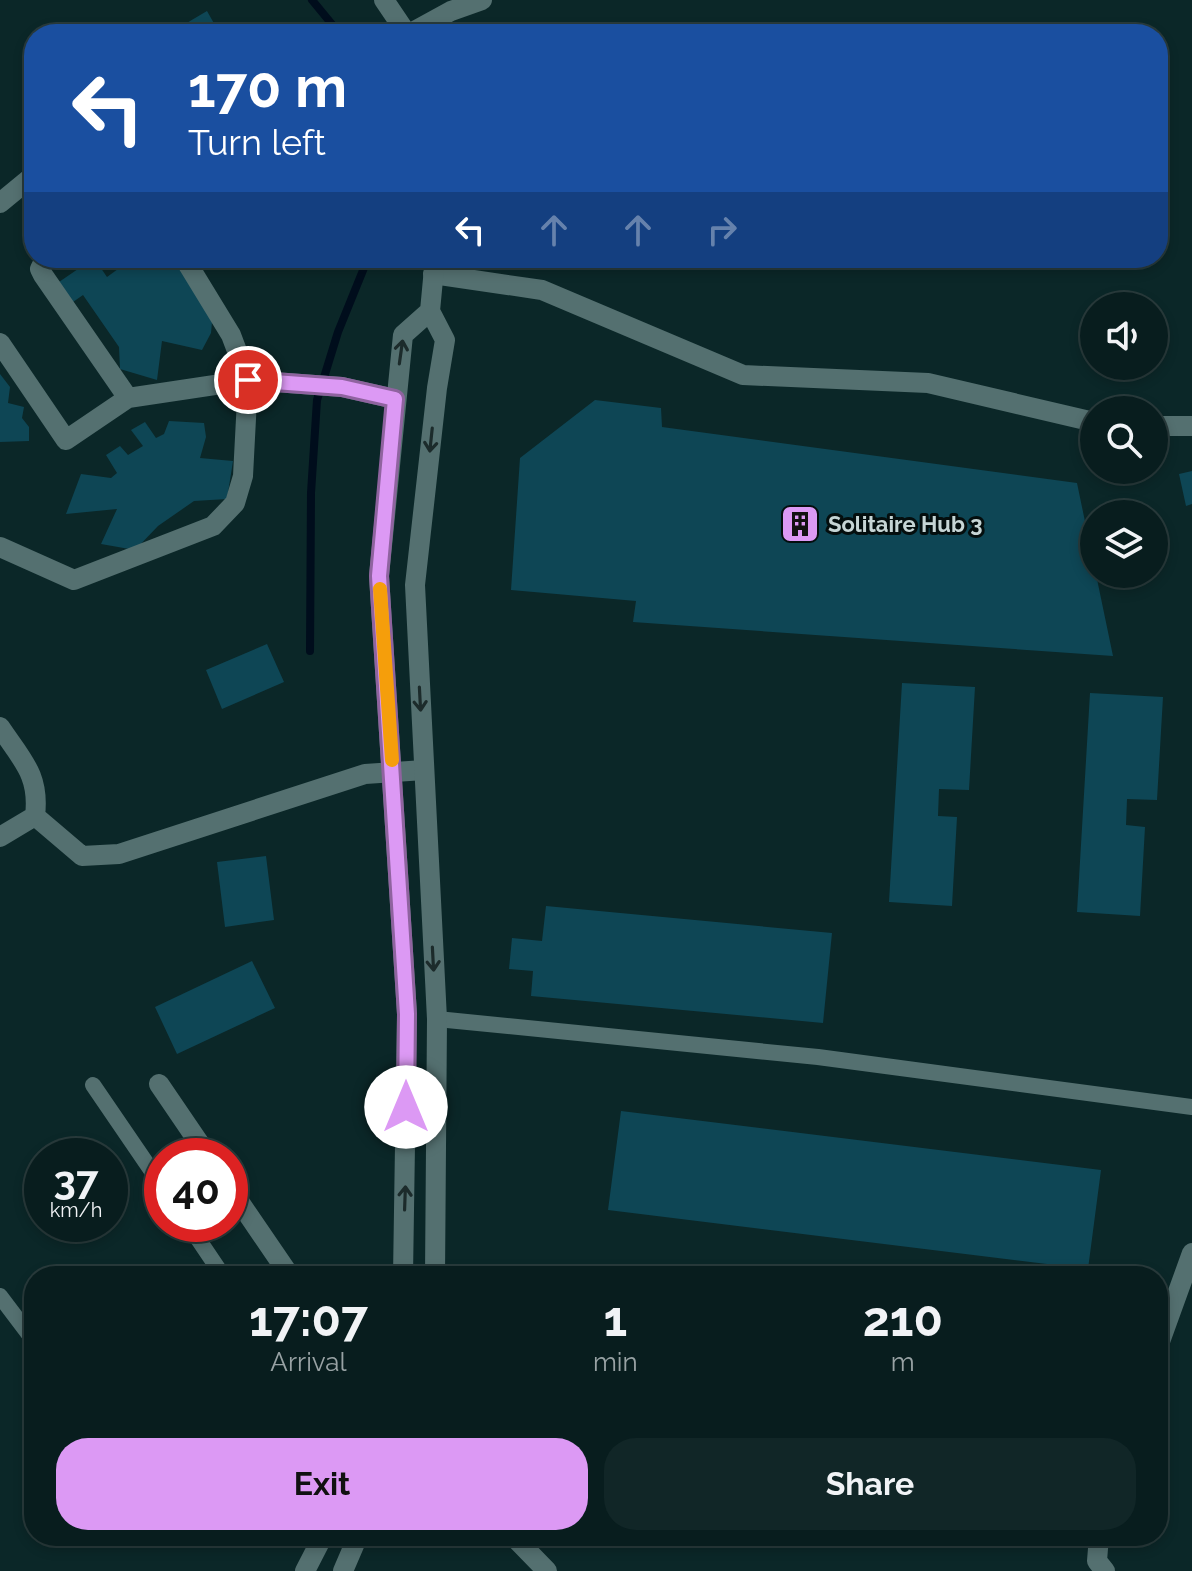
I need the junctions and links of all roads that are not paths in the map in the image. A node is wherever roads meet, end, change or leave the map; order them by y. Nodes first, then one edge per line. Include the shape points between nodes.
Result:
1 (384, 0) edge
2 (482, 0) edge
3 (401, 24) edge
4 (427, 24) edge
5 (24, 183) edge
6 (0, 203) edge
7 (41, 268) edge
8 (190, 268) edge
9 (434, 268) edge
10 (443, 268) edge
11 (430, 311) junction
12 (0, 343) edge
13 (248, 380) junction
14 (128, 398) junction
15 (395, 399) junction
16 (1080, 419) edge
17 (1168, 426) edge
18 (1192, 426) edge
19 (0, 547) edge
20 (0, 727) edge
21 (424, 770) junction
22 (393, 772) junction
23 (35, 816) junction
24 (0, 837) edge
25 (437, 1019) junction
26 (159, 1084) dead end
27 (93, 1085) dead end
28 (1192, 1107) edge
29 (196, 1138) edge
30 (144, 1160) edge
31 (248, 1214) edge
32 (200, 1242) edge
33 (1192, 1253) edge
34 (216, 1266) edge
35 (283, 1266) edge
36 (403, 1266) edge
37 (435, 1266) edge
38 (0, 1296) edge
39 (1168, 1319) edge
40 (24, 1328) edge
41 (318, 1546) edge
42 (354, 1546) edge
43 (523, 1546) edge
44 (1098, 1546) edge
45 (305, 1571) edge
46 (343, 1571) edge
47 (547, 1571) edge
48 (1105, 1571) edge

1 - 3 street
2 - 4 street
5 - 6 street
7 - 14 street
8 - 13 street via 231,335
9 - 11 street
10 - 16 street via 542,290 743,375 928,383
15 -> 11 street via 403,335
11 -> 21 street via 445,340 415,585
12 - 14 street via 66,440
13 - 14 street
13 - 15 street via 342,387
13 - 19 street via 243,476 235,503 213,526 74,580
15 - 22 street via 379,576
17 - 18 street
20 - 23 street via 32,775 38,796
21 - 22 street
21 -> 25 street
22 - 23 street via 365,774 119,854 82,856
36 -> 22 street via 407,1014
23 - 24 street
25 - 28 lane via 818,1057
25 - 37 street
26 - 29 street
27 - 30 lane
31 - 35 street
32 - 34 lane
33 - 39 street
38 - 40 lane
41 - 45 street
42 - 46 street
43 - 47 street
44 - 48 street via 1097,1561

